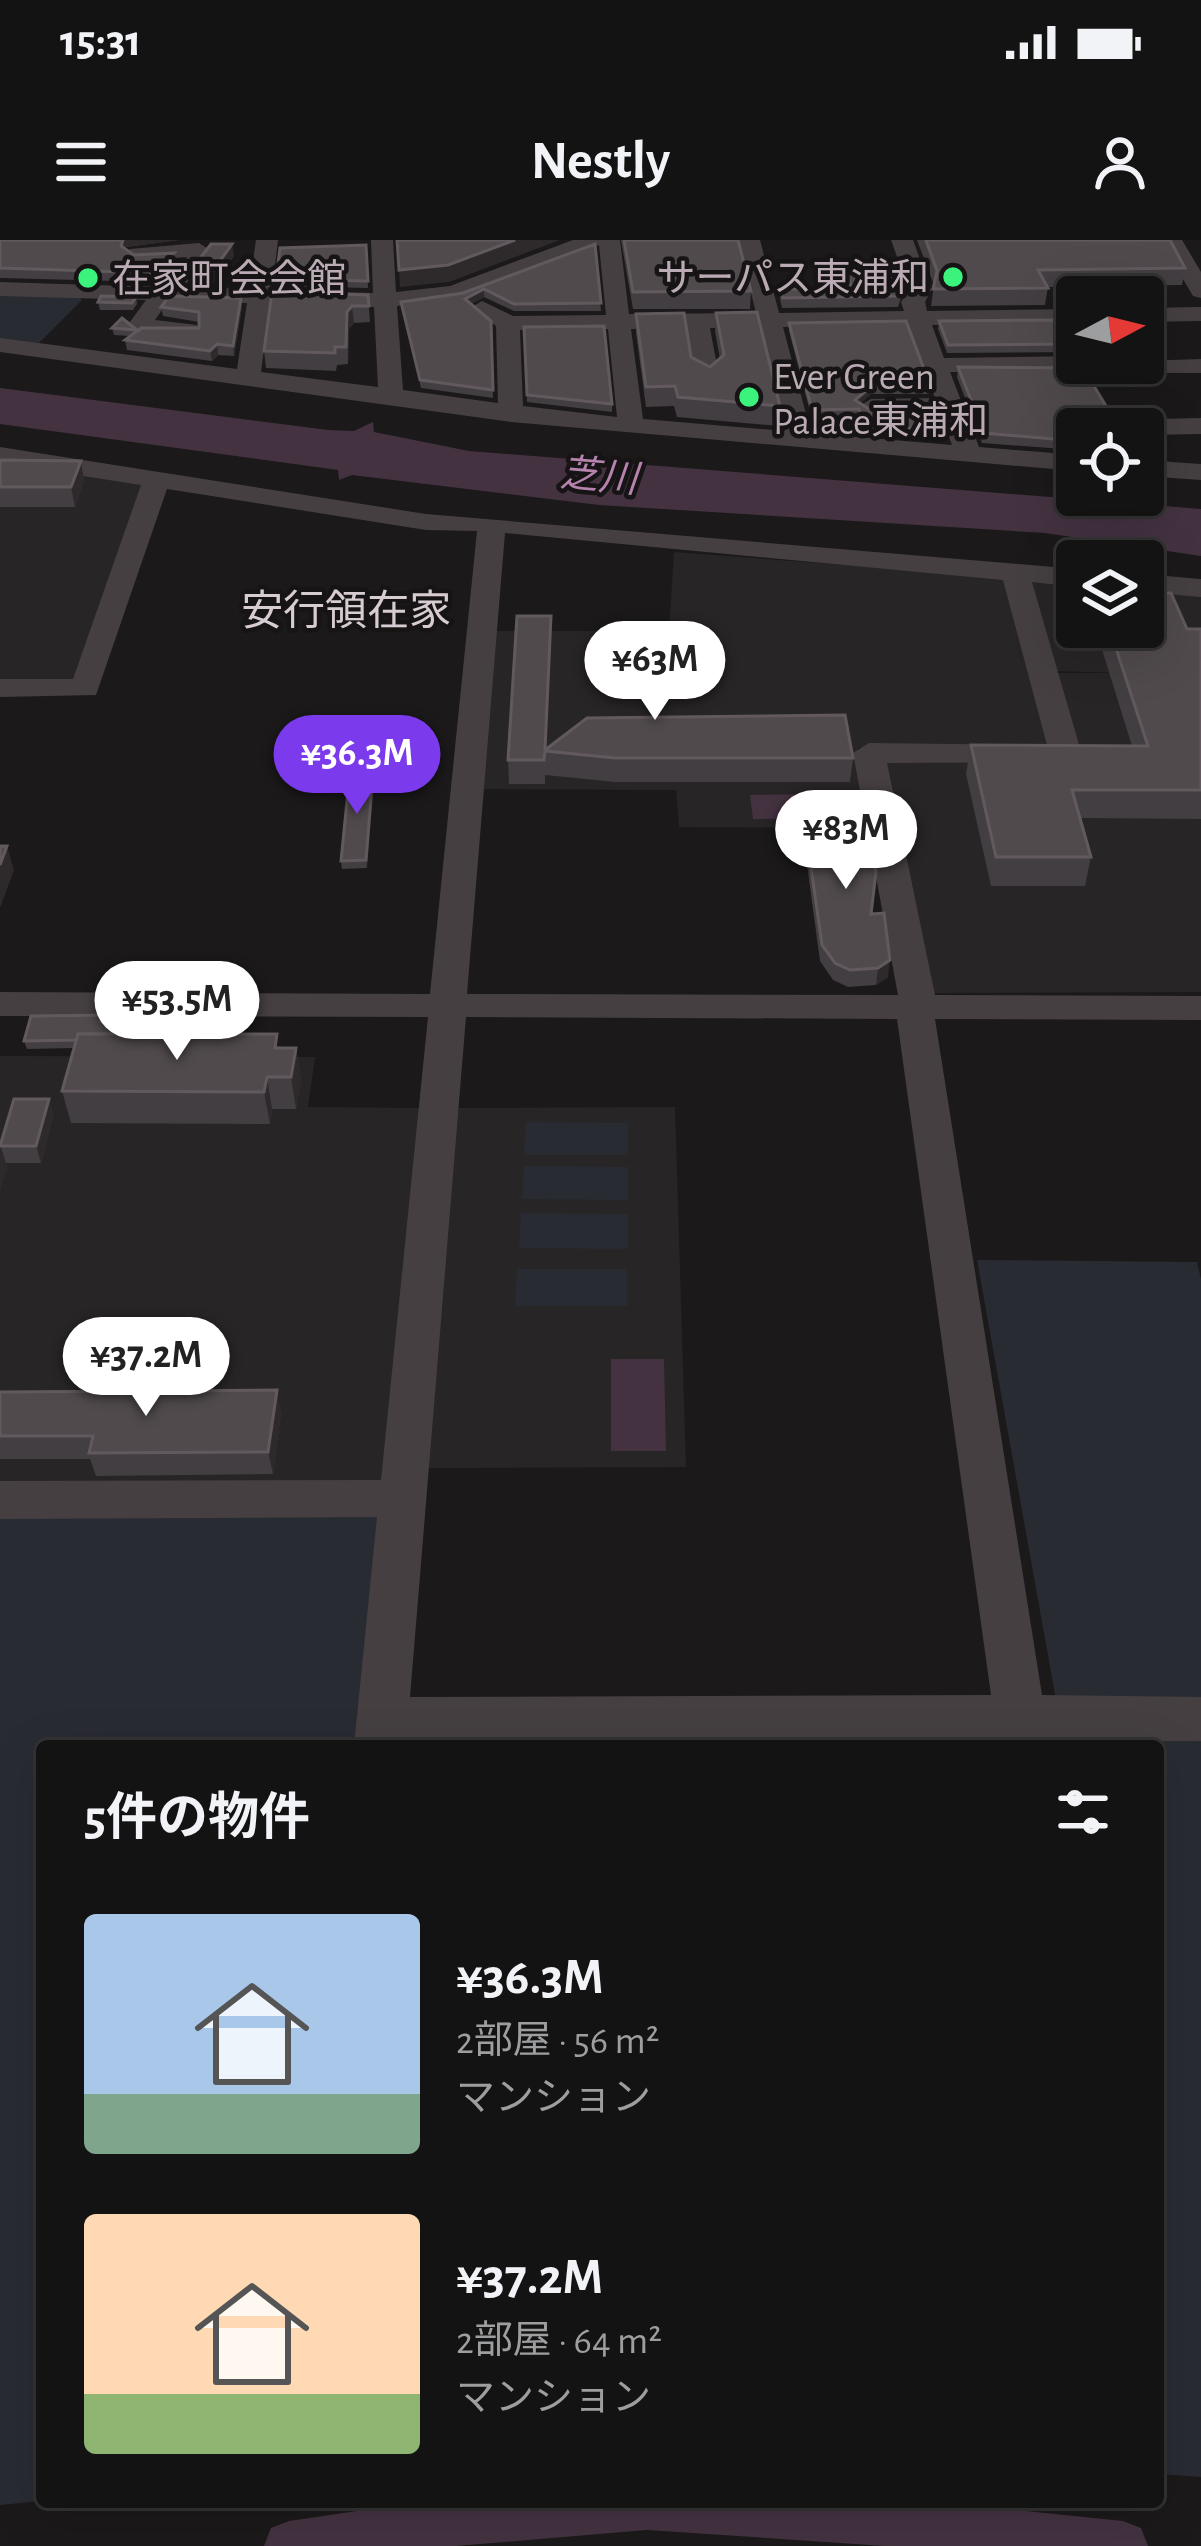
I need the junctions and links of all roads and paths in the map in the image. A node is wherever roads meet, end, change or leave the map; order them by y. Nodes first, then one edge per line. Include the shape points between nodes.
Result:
1 (267, 240) edge
2 (382, 240) edge
3 (593, 240) edge
4 (609, 240) edge
5 (749, 240) edge
6 (902, 240) edge
7 (1172, 240) edge
8 (145, 247) edge
9 (0, 289) edge
10 (1201, 291) edge
11 (454, 292) junction
12 (95, 295) junction
13 (160, 296) junction
14 (261, 298) junction
15 (388, 300) junction
16 (1201, 314) edge
17 (1164, 315) edge
18 (1056, 316) edge
19 (917, 317) junction
20 (697, 320) junction
21 (769, 320) junction
22 (618, 321) junction
23 (508, 323) junction
24 (189, 330) edge
25 (0, 345) edge
26 (40, 350) junction
27 (1056, 361) edge
28 (1164, 364) edge
29 (934, 365) junction
30 (1201, 366) edge
31 (707, 376) edge
32 (248, 379) junction
33 (392, 398) junction
34 (950, 405) junction
35 (871, 407) edge
36 (511, 414) junction
37 (898, 420) edge
38 (1201, 426) edge
39 (631, 427) junction
40 (1164, 427) edge
41 (801, 443) junction
42 (910, 451) junction
43 (0, 455) edge
44 (969, 455) junction
45 (1056, 461) edge
46 (1164, 469) edge
47 (1201, 472) edge
48 (157, 478) junction
49 (493, 524) junction
50 (1016, 574) junction
51 (1056, 577) edge
52 (1164, 585) edge
53 (1201, 588) edge
54 (0, 688) edge
55 (0, 1004) edge
56 (446, 1005) junction
57 (916, 1007) junction
58 (1201, 1009) edge
59 (402, 1498) junction
60 (0, 1500) edge
61 (1020, 1718) junction
62 (1201, 1719) edge
63 (381, 1733) edge

1 - 14 street
2 - 15 street
3 - 11 street
4 - 22 street
5 - 21 street
6 - 19 street via 920,290
7 - 10 street
8 - 12 street
8 - 13 street via 199,250
9 - 12 street
11 - 15 street
11 - 23 street
12 - 13 street
12 - 26 street
13 - 14 street
13 - 24 street via 139,326
14 - 15 street
14 - 32 street
15 - 33 street
16 - 17 street
18 - 19 street
19 - 21 street
19 - 29 street
20 - 21 street
20 - 22 street
20 - 31 street
21 - 41 street
22 - 23 street
22 - 39 street
23 - 36 street
25 - 26 street
26 - 32 street
27 - 29 street
28 - 30 street
29 - 34 street
32 - 33 street
33 - 36 street
34 - 35 street
34 - 44 street
36 - 39 street
37 - 42 street
38 - 40 street
39 - 41 street
41 - 42 street
42 - 44 street
43 - 48 street
44 - 45 street
46 - 47 street
48 - 49 street via 352,512
48 - 54 street via 85,688
49 - 50 street
49 - 56 street
50 - 51 street
50 - 57 street via 1066,754 869,753
52 - 53 street
55 - 56 street
56 - 57 street
56 - 59 street
57 - 58 street
57 - 61 street
59 - 60 street
59 - 63 street
61 - 62 street
61 - 63 street

